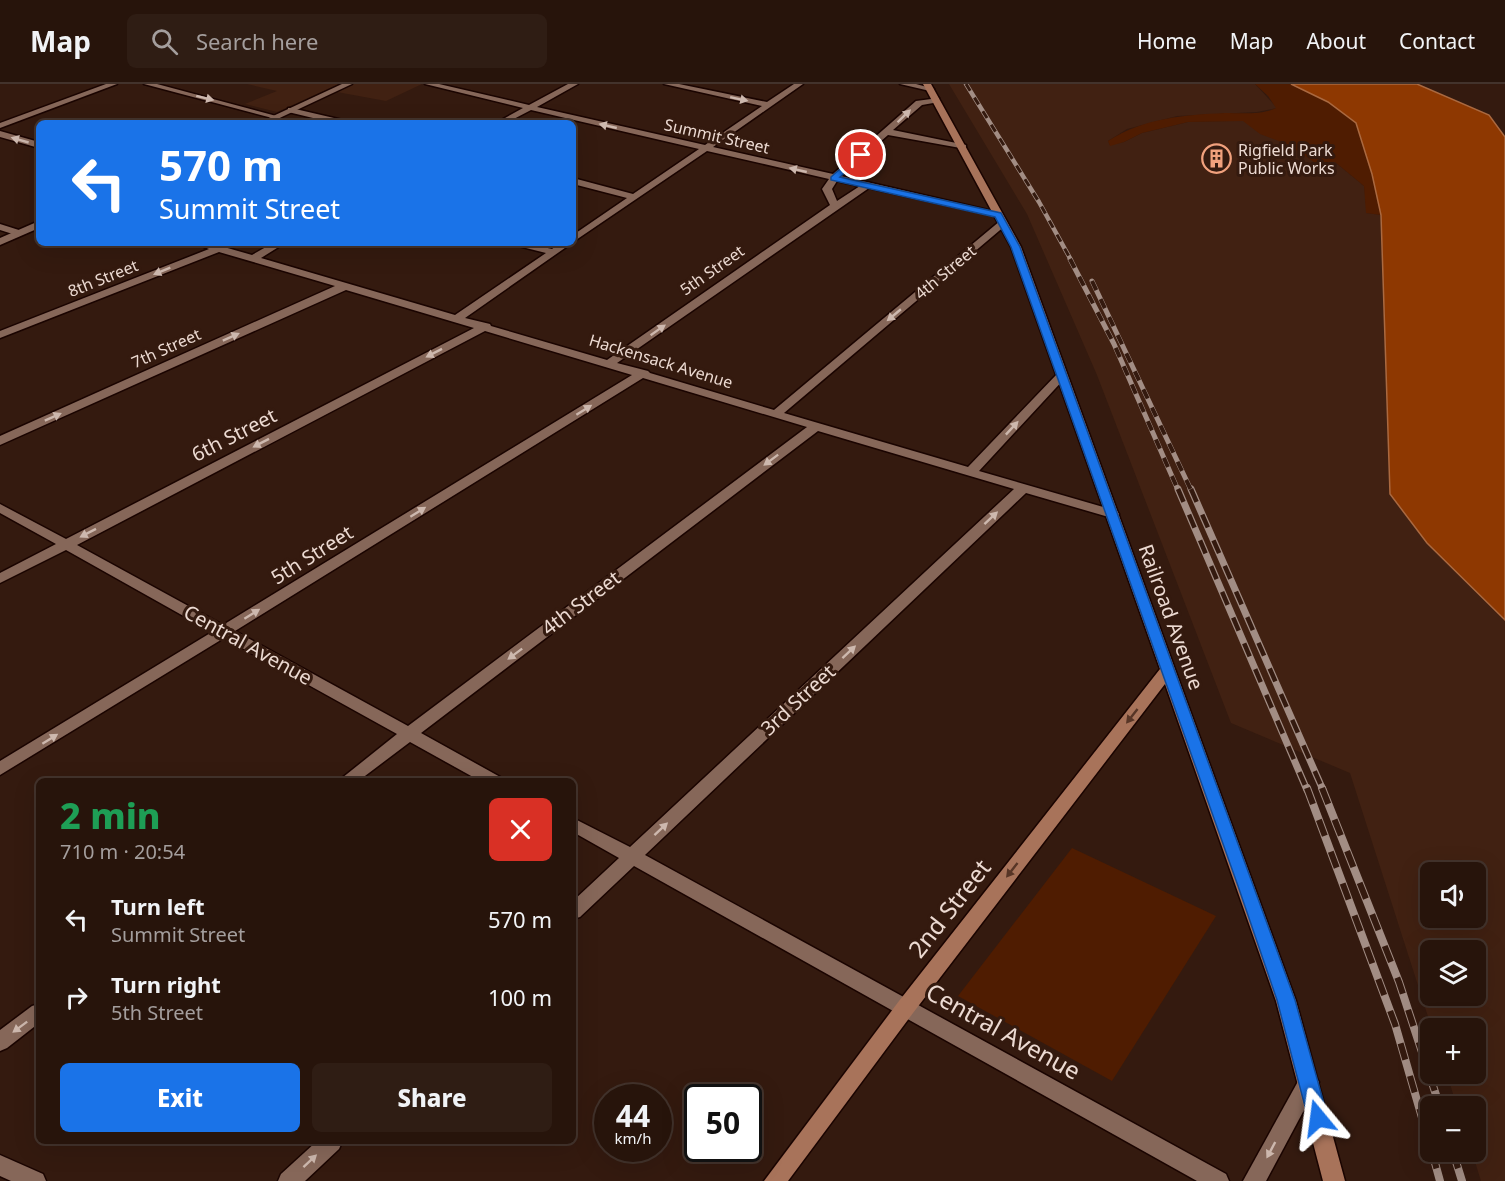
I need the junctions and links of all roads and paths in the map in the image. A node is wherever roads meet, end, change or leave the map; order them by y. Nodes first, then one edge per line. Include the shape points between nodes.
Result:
1 (113, 84) edge
2 (148, 84) edge
3 (348, 84) edge
4 (429, 84) edge
5 (574, 84) edge
6 (668, 84) edge
7 (799, 84) edge
8 (904, 84) edge
9 (931, 91) edge
10 (769, 105) junction
11 (530, 108) junction
12 (291, 110) junction
13 (276, 117) junction
14 (269, 120) edge
15 (332, 120) edge
16 (506, 120) edge
17 (0, 126) edge
18 (888, 132) junction
19 (0, 134) edge
20 (36, 144) edge
21 (963, 147) junction
22 (705, 149) junction
23 (834, 178) junction
24 (576, 182) edge
25 (866, 186) junction
26 (634, 197) junction
27 (835, 206) junction
28 (1000, 219) junction
29 (36, 225) edge
30 (0, 226) edge
31 (19, 233) junction
32 (576, 237) edge
33 (0, 242) edge
34 (208, 246) edge
35 (275, 246) edge
36 (526, 246) edge
37 (563, 246) edge
38 (216, 249) junction
39 (555, 252) junction
40 (252, 259) junction
41 (345, 286) junction
42 (458, 318) junction
43 (486, 326) junction
44 (0, 335) edge
45 (610, 363) junction
46 (644, 373) junction
47 (1062, 375) junction
48 (777, 413) junction
49 (818, 425) junction
50 (0, 441) edge
51 (972, 471) junction
52 (1024, 487) junction
53 (0, 508) edge
54 (1112, 513) junction
55 (66, 544) junction
56 (0, 579) edge
57 (224, 632) junction
58 (1168, 669) junction
59 (409, 733) junction
60 (0, 769) edge
61 (350, 778) edge
62 (489, 778) edge
63 (576, 826) edge
64 (632, 856) junction
65 (576, 909) edge
66 (906, 1007) junction
67 (36, 1014) edge
68 (0, 1042) edge
69 (1308, 1082) junction
70 (329, 1144) edge
71 (0, 1165) edge
72 (35, 1181) edge
73 (289, 1181) edge
74 (775, 1181) edge
75 (1218, 1181) edge
76 (1254, 1181) edge
77 (1334, 1181) edge

1 - 17 street
2 -> 13 street
3 - 12 street
4 - 11 street, Summit Street
5 - 11 street
6 -> 10 street
7 - 10 street
8 - 9 street
18 -> 9 street
9 - 21 main road, Railroad Avenue
10 - 22 street
11 - 16 street
22 -> 11 street, Summit Street
12 - 13 street
12 - 15 street
13 - 14 street
18 - 21 street
18 - 23 street
20 -> 19 street
21 - 28 main road, Railroad Avenue
23 -> 22 street, Summit Street
22 - 26 street
23 - 25 street, Summit Street
23 - 27 street via 827,189
24 - 26 street
25 - 27 street, 5th Street
25 - 28 street, Summit Street
26 - 32 street
45 -> 27 street, 5th Street
28 - 47 main road, Railroad Avenue via 1016,247
28 -> 48 street, 4th Street
29 - 31 street
30 - 31 street
31 - 33 street
34 - 38 street, Hackensack Avenue
35 - 40 street
36 - 39 street
37 - 39 street
38 - 40 street, Hackensack Avenue
38 -> 44 street, 8th Street
39 - 42 street
40 - 41 street, Hackensack Avenue
41 - 42 street, Hackensack Avenue
50 -> 41 street, 7th Street
42 - 43 street, Hackensack Avenue
43 - 45 street, Hackensack Avenue
43 -> 55 street, 6th Street
45 - 46 street, Hackensack Avenue
46 - 48 street, Hackensack Avenue
57 -> 46 street, 5th Street
51 -> 47 street
47 - 54 main road, Railroad Avenue
48 - 49 street, Hackensack Avenue
49 - 51 street, Hackensack Avenue
49 -> 59 street, 4th Street
51 - 52 street, Hackensack Avenue
52 - 54 street, Hackensack Avenue
64 -> 52 street, 3rd Street
53 - 55 street, Central Avenue
54 - 58 main road, Railroad Avenue
55 - 56 street, 6th Street
55 - 57 street, Central Avenue
57 - 59 street, Central Avenue
60 -> 57 street, 5th Street
58 -> 66 main road, 2nd Street
58 - 69 main road, Railroad Avenue via 1286,1000
59 - 61 street, 4th Street
59 - 62 street, Central Avenue
63 - 64 street, Central Avenue
64 - 65 street, 3rd Street
64 - 66 street, Central Avenue
66 - 74 main road, 2nd Street
66 - 75 street, Central Avenue
67 -> 68 street
69 -> 76 street
69 - 77 main road, Railroad Avenue
73 -> 70 street
71 - 72 street

